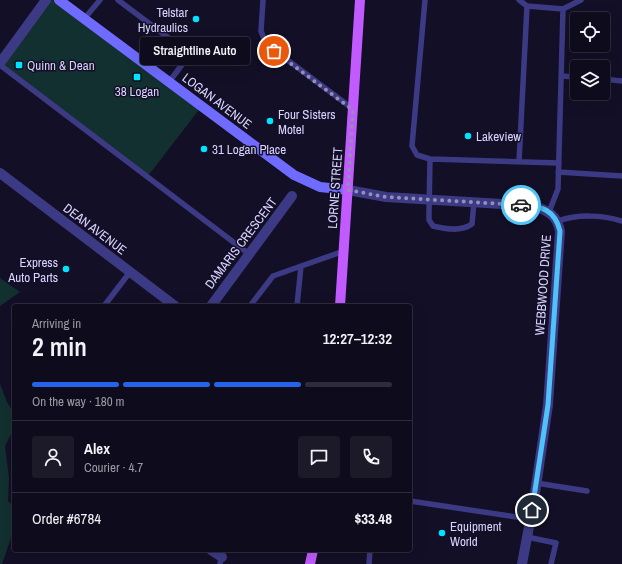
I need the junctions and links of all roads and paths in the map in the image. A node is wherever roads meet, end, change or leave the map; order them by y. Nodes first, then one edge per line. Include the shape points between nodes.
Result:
1 (46, 0) edge
2 (59, 0) edge
3 (100, 0) edge
4 (118, 0) edge
5 (263, 0) edge
6 (360, 0) edge
7 (425, 0) edge
8 (519, 0) edge
9 (581, 0) edge
10 (527, 6) junction
11 (563, 9) junction
12 (84, 19) junction
13 (0, 64) edge
14 (561, 76) junction
15 (570, 77) edge
16 (610, 80) edge
17 (622, 81) edge
18 (169, 82) junction
19 (353, 110) junction
20 (430, 159) junction
21 (519, 162) junction
22 (559, 163) junction
23 (558, 172) junction
24 (0, 173) edge
25 (622, 176) edge
26 (348, 190) junction
27 (292, 196) dead end
28 (429, 200) junction
29 (474, 202) junction
30 (549, 212) junction
31 (558, 221) junction
32 (622, 221) edge
33 (344, 251) junction
34 (249, 254) junction
35 (301, 266) junction
36 (130, 272) junction
37 (106, 304) edge
38 (172, 304) edge
39 (212, 304) edge
40 (252, 304) edge
41 (297, 304) edge
42 (340, 304) edge
43 (536, 483) junction
44 (587, 491) dead end
45 (412, 501) edge
46 (530, 519) junction
47 (527, 537) junction
48 (313, 552) edge
49 (370, 552) edge
50 (310, 564) edge
51 (369, 564) edge
52 (522, 564) edge
53 (551, 564) edge

1 - 13 street
2 - 12 street, LOGAN AVENUE
3 - 12 lane
4 - 18 lane via 190,54
5 - 19 lane via 261,31 266,44
6 - 19 main road, LORNE STREET
7 - 20 lane via 412,146 417,155
8 - 10 lane
9 - 11 lane
10 - 11 lane
10 - 21 lane
11 - 14 lane
12 - 18 street, LOGAN AVENUE
13 - 34 lane
14 - 15 lane
14 - 22 lane
16 - 17 lane
18 - 26 street, LOGAN AVENUE via 294,175 320,187
19 - 26 main road, LORNE STREET
20 - 21 lane
20 - 28 lane
21 - 22 lane
22 - 23 lane
23 - 25 lane
23 - 30 lane via 558,190
24 - 36 street, DEAN AVENUE
26 - 28 street, WEBBWOOD DRIVE via 386,197
26 - 33 main road, LORNE STREET
27 - 34 street, DAMARIS CRESCENT
28 - 29 street, WEBBWOOD DRIVE
28 - 29 lane via 430,220 433,226 442,228 467,228 472,224
29 - 30 street, WEBBWOOD DRIVE via 534,206
30 - 31 street, WEBBWOOD DRIVE
31 - 32 lane via 572,216 610,217
31 - 43 street, WEBBWOOD DRIVE via 560,231 548,405
33 - 35 lane
33 - 42 main road, LORNE STREET
34 - 39 street, DAMARIS CRESCENT
35 - 40 lane via 273,276
35 - 41 lane
36 - 37 lane
36 - 38 street, DEAN AVENUE
43 - 44 lane
43 - 46 street, WEBBWOOD DRIVE
45 - 46 lane
46 - 47 street, WEBBWOOD DRIVE
47 - 52 street, WEBBWOOD DRIVE
47 - 53 lane via 556,543
48 - 50 main road
49 - 51 lane

